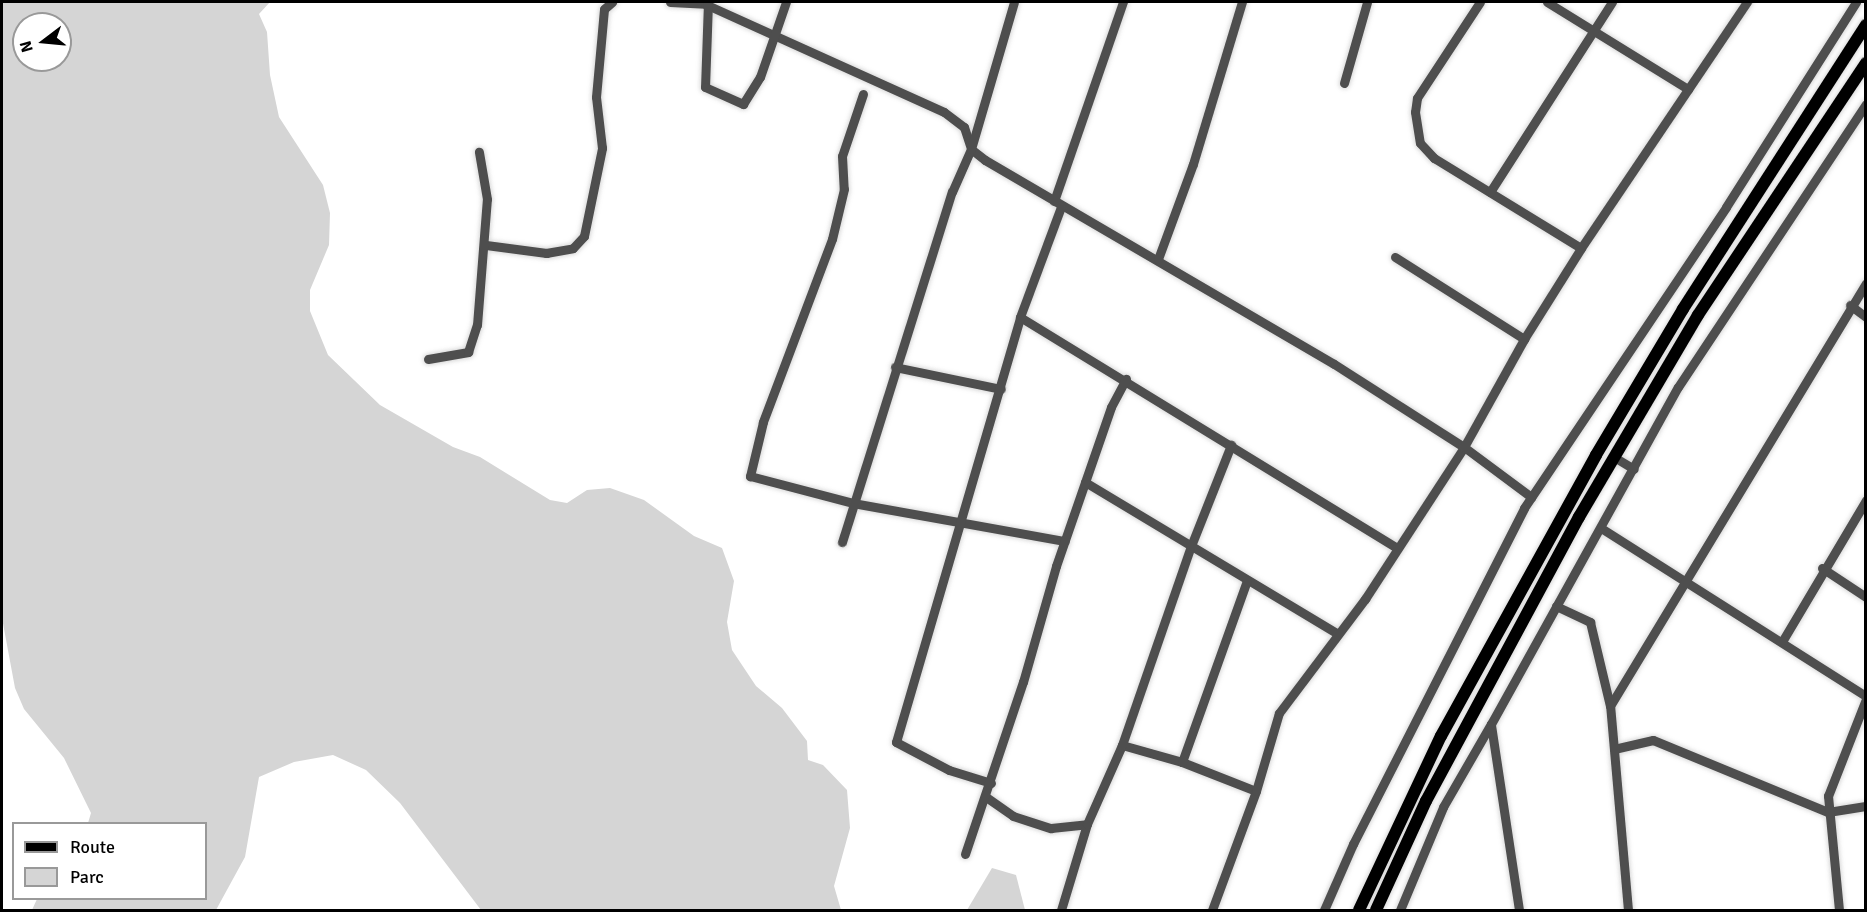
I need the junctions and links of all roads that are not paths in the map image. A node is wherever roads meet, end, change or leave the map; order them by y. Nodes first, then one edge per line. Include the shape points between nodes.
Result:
1 (612, 2) edge
2 (670, 2) edge
3 (786, 2) edge
4 (1014, 2) edge
5 (1123, 2) edge
6 (1242, 2) edge
7 (1367, 2) edge
8 (1480, 2) edge
9 (1547, 2) edge
10 (1612, 2) edge
11 (1747, 2) edge
12 (1856, 2) edge
13 (707, 3) edge
14 (1866, 25) edge
15 (1592, 28) junction
16 (774, 38) junction
17 (1866, 63) edge
18 (1344, 83) dead end
19 (1688, 89) junction
20 (862, 94) dead end
21 (1866, 104) edge
22 (971, 149) junction
23 (479, 152) dead end
24 (1490, 192) junction
25 (1058, 204) junction
26 (486, 245) junction
27 (1581, 248) junction
28 (1395, 257) dead end
29 (1158, 259) junction
30 (1866, 284) edge
31 (1850, 305) junction
32 (1020, 317) junction
33 (1866, 318) edge
34 (1524, 339) junction
35 (428, 359) dead end
36 (895, 368) junction
37 (1126, 379) junction
38 (1001, 389) junction
39 (1231, 445) junction
40 (1464, 447) junction
41 (1614, 457) junction
42 (1634, 469) junction
43 (1085, 482) junction
44 (1531, 497) junction
45 (1866, 500) edge
46 (853, 503) junction
47 (960, 521) junction
48 (1601, 528) junction
49 (1065, 541) junction
50 (842, 542) dead end
51 (1191, 546) junction
52 (1397, 548) junction
53 (1822, 568) junction
54 (1247, 580) junction
55 (1685, 583) junction
56 (1866, 597) edge
57 (1556, 606) junction
58 (1338, 634) junction
59 (1783, 640) junction
60 (1866, 698) edge
61 (1610, 706) junction
62 (1491, 724) junction
63 (1122, 745) junction
64 (1614, 749) junction
65 (1182, 762) junction
66 (991, 783) junction
67 (1256, 791) junction
68 (986, 797) junction
69 (1866, 806) edge
70 (1828, 812) junction
71 (1087, 824) junction
72 (965, 854) dead end
73 (1061, 910) edge
74 (1212, 910) edge
75 (1324, 910) edge
76 (1359, 910) edge
77 (1376, 910) edge
78 (1400, 910) edge
79 (1519, 910) edge
80 (1628, 910) edge
81 (1839, 910) edge

1 - 26 street via 604,9 596,97 602,148 584,236 573,248 546,253
2 - 13 street
3 - 16 street
4 - 22 street
5 - 25 street
6 - 29 street via 1193,164
7 - 18 street
8 - 24 street via 1424,86 1415,112 1418,137 1426,153
9 - 15 street
10 - 15 street
11 - 19 street
12 - 44 street via 1687,266
13 - 16 street
13 - 16 street via 704,82 711,92 746,103
14 - 76 main road via 1683,309 1590,464 1447,726
15 - 19 street
15 - 24 street
16 - 22 street via 944,112 964,127
17 - 41 main road via 1698,315
19 - 27 street
20 - 46 street via 842,156 843,196 832,239 763,422 750,473 753,479 782,488
21 - 42 street via 1692,364
22 - 25 street
22 - 36 street via 952,192 921,298
23 - 26 street via 487,199
24 - 27 street
25 - 29 street
25 - 32 street
26 - 35 street via 470,350
27 - 34 street
28 - 34 street
29 - 40 street
30 - 31 street
31 - 33 street
31 - 55 street
32 - 37 street
32 - 38 street
34 - 40 street
36 - 38 street
36 - 46 street
37 - 39 street
37 - 43 street via 1111,407
38 - 47 street
39 - 51 street
39 - 52 street
40 - 44 street
40 - 52 street
41 - 42 street
41 - 77 main road via 1431,792
42 - 48 street
43 - 49 street
43 - 51 street
44 - 75 street via 1353,844
45 - 53 street
46 - 47 street
46 - 50 street
47 - 49 street
47 - 66 street via 896,742 948,770
48 - 55 street
48 - 57 street
49 - 66 street
51 - 54 street
51 - 63 street
52 - 58 street
53 - 56 street
53 - 59 street
54 - 58 street
54 - 65 street
55 - 59 street
55 - 61 street
57 - 61 street via 1590,622
57 - 62 street
58 - 67 street via 1279,713
59 - 60 street
60 - 70 street via 1829,792
61 - 64 street
62 - 78 street via 1443,807
62 - 79 street
63 - 65 street
63 - 71 street
64 - 70 street via 1653,740
64 - 80 street
65 - 67 street
66 - 68 street
67 - 74 street
68 - 71 street via 1013,816 1051,828
68 - 72 street
69 - 70 street
70 - 81 street
71 - 73 street

